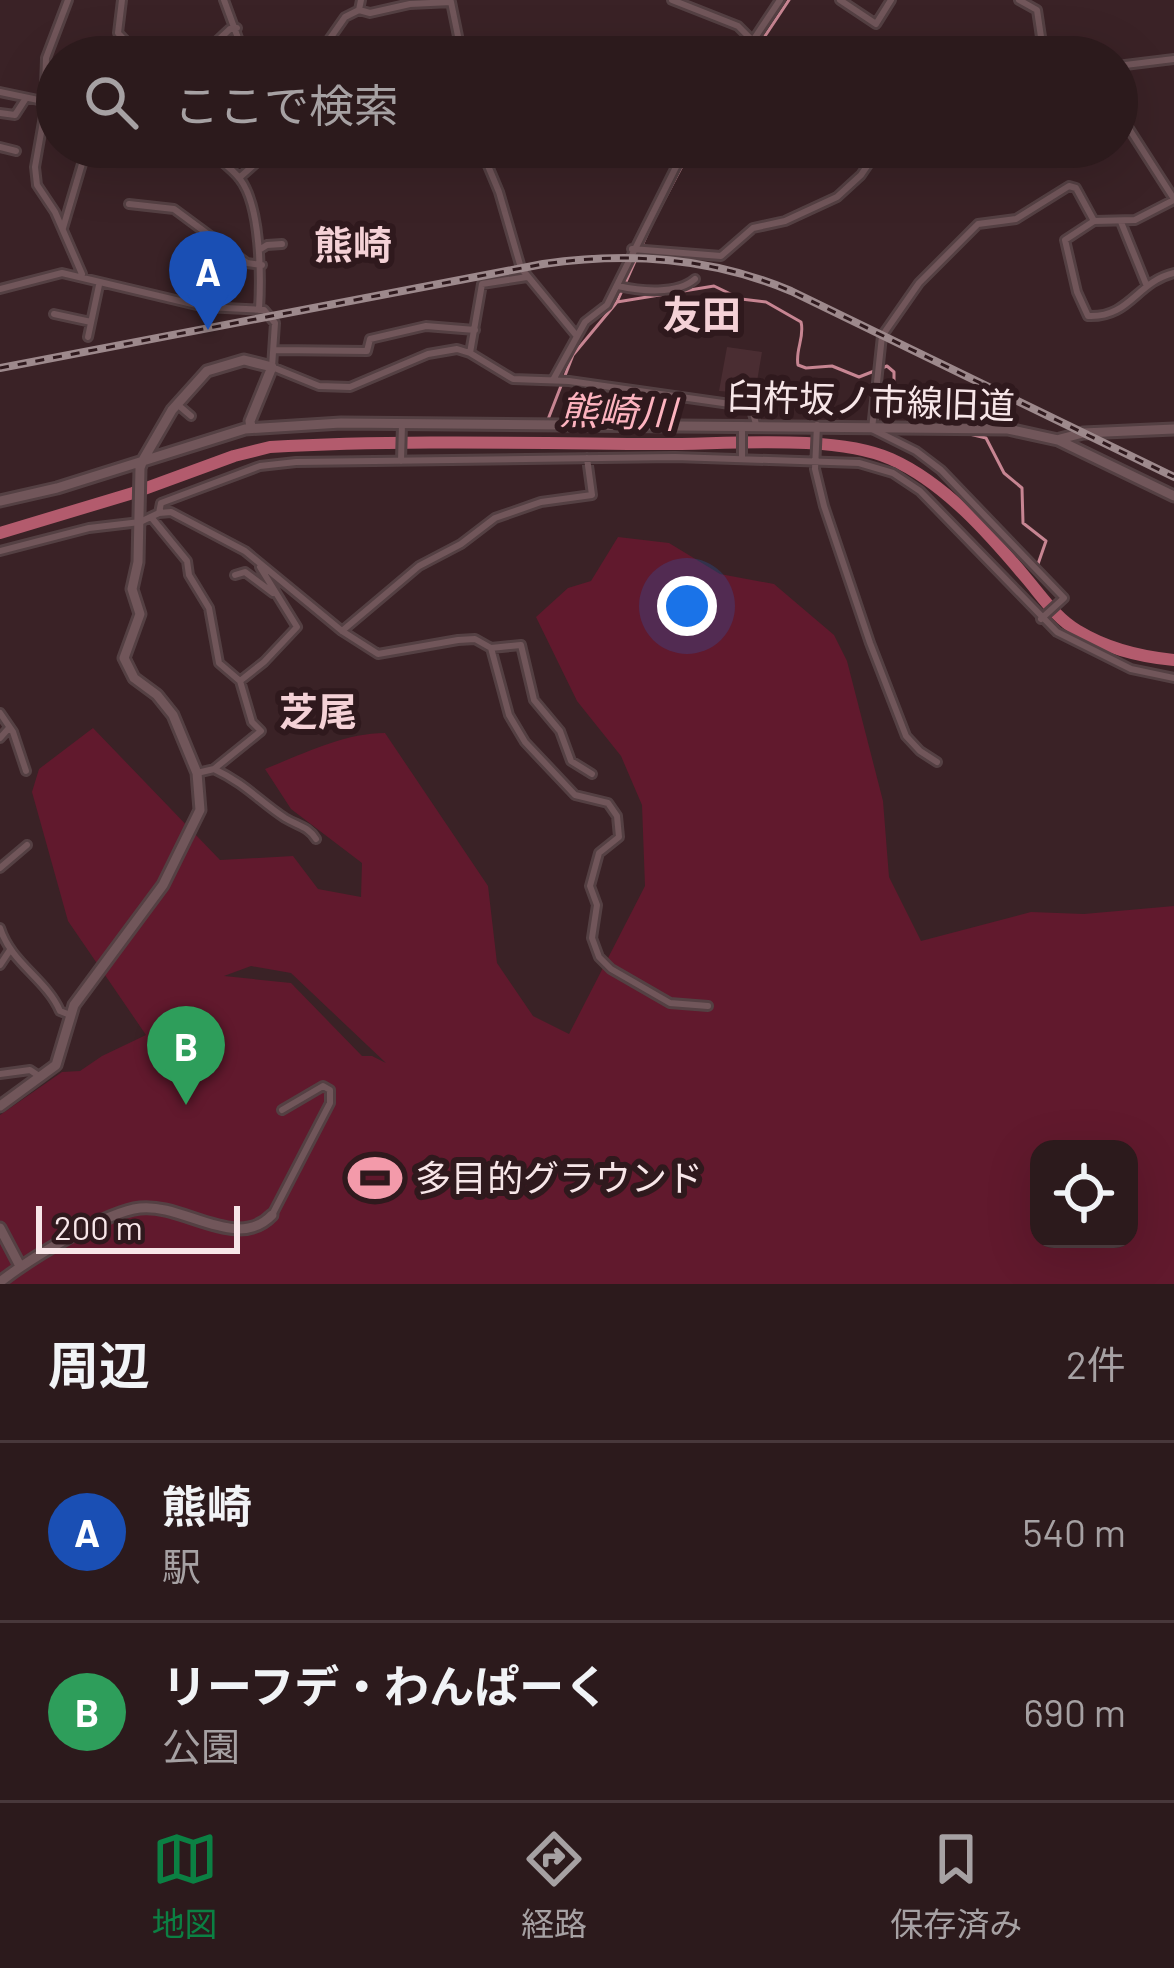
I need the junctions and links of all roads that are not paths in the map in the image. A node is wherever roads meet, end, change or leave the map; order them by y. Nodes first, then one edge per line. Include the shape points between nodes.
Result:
1 (71, 0) edge
2 (122, 0) edge
3 (224, 0) edge
4 (361, 0) edge
5 (672, 0) edge
6 (780, 0) edge
7 (840, 0) edge
8 (891, 0) edge
9 (1019, 0) edge
10 (450, 1) edge
11 (850, 3) edge
12 (359, 10) junction
13 (237, 28) junction
14 (55, 36) edge
15 (121, 36) edge
16 (224, 36) edge
17 (239, 36) edge
18 (331, 36) edge
19 (458, 36) edge
20 (748, 36) edge
21 (756, 36) edge
22 (1041, 36) edge
23 (1174, 59) edge
24 (1138, 63) edge
25 (0, 92) edge
26 (26, 98) junction
27 (36, 100) edge
28 (0, 112) edge
29 (1138, 143) edge
30 (0, 147) edge
31 (16, 151) dead end
32 (38, 168) edge
33 (81, 168) edge
34 (228, 168) edge
35 (250, 168) edge
36 (488, 168) edge
37 (676, 168) edge
38 (866, 168) edge
39 (239, 178) junction
40 (1174, 200) edge
41 (128, 204) dead end
42 (1094, 221) junction
43 (1121, 221) junction
44 (63, 229) junction
45 (282, 244) dead end
46 (637, 249) junction
47 (259, 250) junction
48 (262, 265) junction
49 (1174, 273) edge
50 (83, 276) junction
51 (527, 278) junction
52 (694, 279) dead end
53 (1146, 284) junction
54 (99, 285) junction
55 (620, 286) junction
56 (0, 289) edge
57 (259, 310) junction
58 (54, 314) dead end
59 (92, 322) junction
60 (475, 330) junction
61 (576, 335) junction
62 (88, 337) dead end
63 (275, 350) junction
64 (470, 353) junction
65 (272, 367) junction
66 (555, 380) junction
67 (178, 405) junction
68 (191, 416) dead end
69 (757, 424) junction
70 (402, 426) junction
71 (871, 426) junction
72 (742, 427) junction
73 (251, 428) junction
74 (817, 428) junction
75 (1174, 429) edge
76 (1058, 440) junction
77 (741, 456) junction
78 (586, 458) junction
79 (401, 461) junction
80 (815, 461) junction
81 (142, 464) junction
82 (1174, 496) edge
83 (0, 501) edge
84 (147, 516) junction
85 (0, 551) edge
86 (259, 563) junction
87 (235, 575) dead end
88 (276, 595) junction
89 (1042, 618) junction
90 (342, 631) junction
91 (491, 648) junction
92 (1174, 678) edge
93 (240, 681) junction
94 (0, 712) edge
95 (18, 718) dead end
96 (9, 727) junction
97 (0, 738) edge
98 (937, 761) dead end
99 (214, 769) junction
100 (26, 771) dead end
101 (197, 773) junction
102 (592, 774) dead end
103 (316, 839) dead end
104 (27, 845) dead end
105 (0, 868) edge
106 (0, 928) edge
107 (10, 950) junction
108 (0, 965) edge
109 (708, 1006) dead end
110 (70, 1015) junction
111 (0, 1074) edge
112 (42, 1077) junction
113 (0, 1106) edge
114 (282, 1110) dead end
115 (272, 1216) joint
116 (0, 1228) edge
117 (20, 1267) junction
118 (0, 1282) edge

1 - 14 street
2 - 15 street
3 - 13 street
4 - 12 street
5 - 20 street
6 - 21 street
7 - 11 street
8 - 11 street via 876,24
9 - 22 street via 1037,10
10 - 12 street
10 - 19 street
12 - 18 street
13 - 16 street
13 - 17 street
23 - 24 street
25 - 26 street
26 - 27 street
26 - 28 street via 15,116
29 - 40 street
30 - 31 street
32 - 44 street via 36,181
33 - 44 street
34 - 39 street
35 - 39 street
36 - 51 street
37 - 46 street
38 - 46 street via 837,197 753,228 721,256
39 - 47 street
40 - 43 street
41 - 48 street via 174,209 247,263
42 - 43 street
42 - 53 street via 1065,240 1086,315 1110,316
42 - 71 street via 1069,186 1016,219 978,224 907,298 883,336
43 - 53 street
44 - 50 street
45 - 47 street
46 - 55 street
47 - 48 street
48 - 57 street
49 - 53 street
50 - 54 street
50 - 56 street via 62,273
51 - 60 street via 482,284
51 - 61 street
52 - 55 street via 676,288
54 - 57 street
54 - 59 street
55 - 61 street
57 - 63 street via 273,316
58 - 59 street
59 - 62 street
60 - 63 street via 426,326 378,335 367,351
60 - 64 street
61 - 66 street
63 - 65 street
64 - 65 street via 441,350 350,387 319,386
64 - 66 street via 513,379
65 - 67 street via 251,360 215,366
65 - 73 street
66 - 69 street via 742,407
67 - 68 street
67 - 81 street
69 - 72 street, 臼杵坂ノ市線旧道
69 - 74 street, 臼杵坂ノ市線旧道
70 - 72 street, 臼杵坂ノ市線旧道
70 - 73 street, 臼杵坂ノ市線旧道
70 - 79 street
71 - 74 street, 臼杵坂ノ市線旧道
71 - 76 street, 臼杵坂ノ市線旧道 via 1019,430
71 - 89 street via 941,470 1062,599
72 - 77 street
73 - 81 street, 臼杵坂ノ市線旧道
74 - 80 street
75 - 76 street, 臼杵坂ノ市線旧道
76 - 82 street
77 - 78 street
77 - 80 street
78 - 79 street
78 - 90 street via 592,495 495,518 419,566
79 - 84 street via 269,464 160,503
80 - 89 street via 868,464 911,484
80 - 98 street via 896,713 906,736
81 - 83 street, 臼杵坂ノ市線旧道
81 - 84 street
84 - 85 street
84 - 86 street via 171,512
84 - 93 street via 186,560 210,613 219,663
84 - 101 street via 132,589 140,614 124,658 134,678 166,704
86 - 88 street
86 - 90 street
87 - 88 street via 244,572
88 - 93 street via 296,631
89 - 92 street via 1131,669
90 - 91 street via 377,654 475,639
91 - 102 street via 524,648 534,700 560,730 571,761
91 - 109 street via 509,716 525,742 575,795 608,803 617,816 619,837 599,854 590,886 599,957 670,1003
93 - 99 street via 261,734
94 - 96 street
95 - 96 street
96 - 97 street
96 - 100 street
99 - 101 street
99 - 103 street
101 - 110 street via 200,810 174,864
104 - 105 street
106 - 107 street
107 - 108 street
107 - 110 street
110 - 112 street via 56,1065
111 - 112 street via 29,1070
112 - 113 street
114 - 115 street via 323,1086 330,1090
115 - 117 street via 239,1230 163,1208 129,1210
116 - 117 street
117 - 118 street

